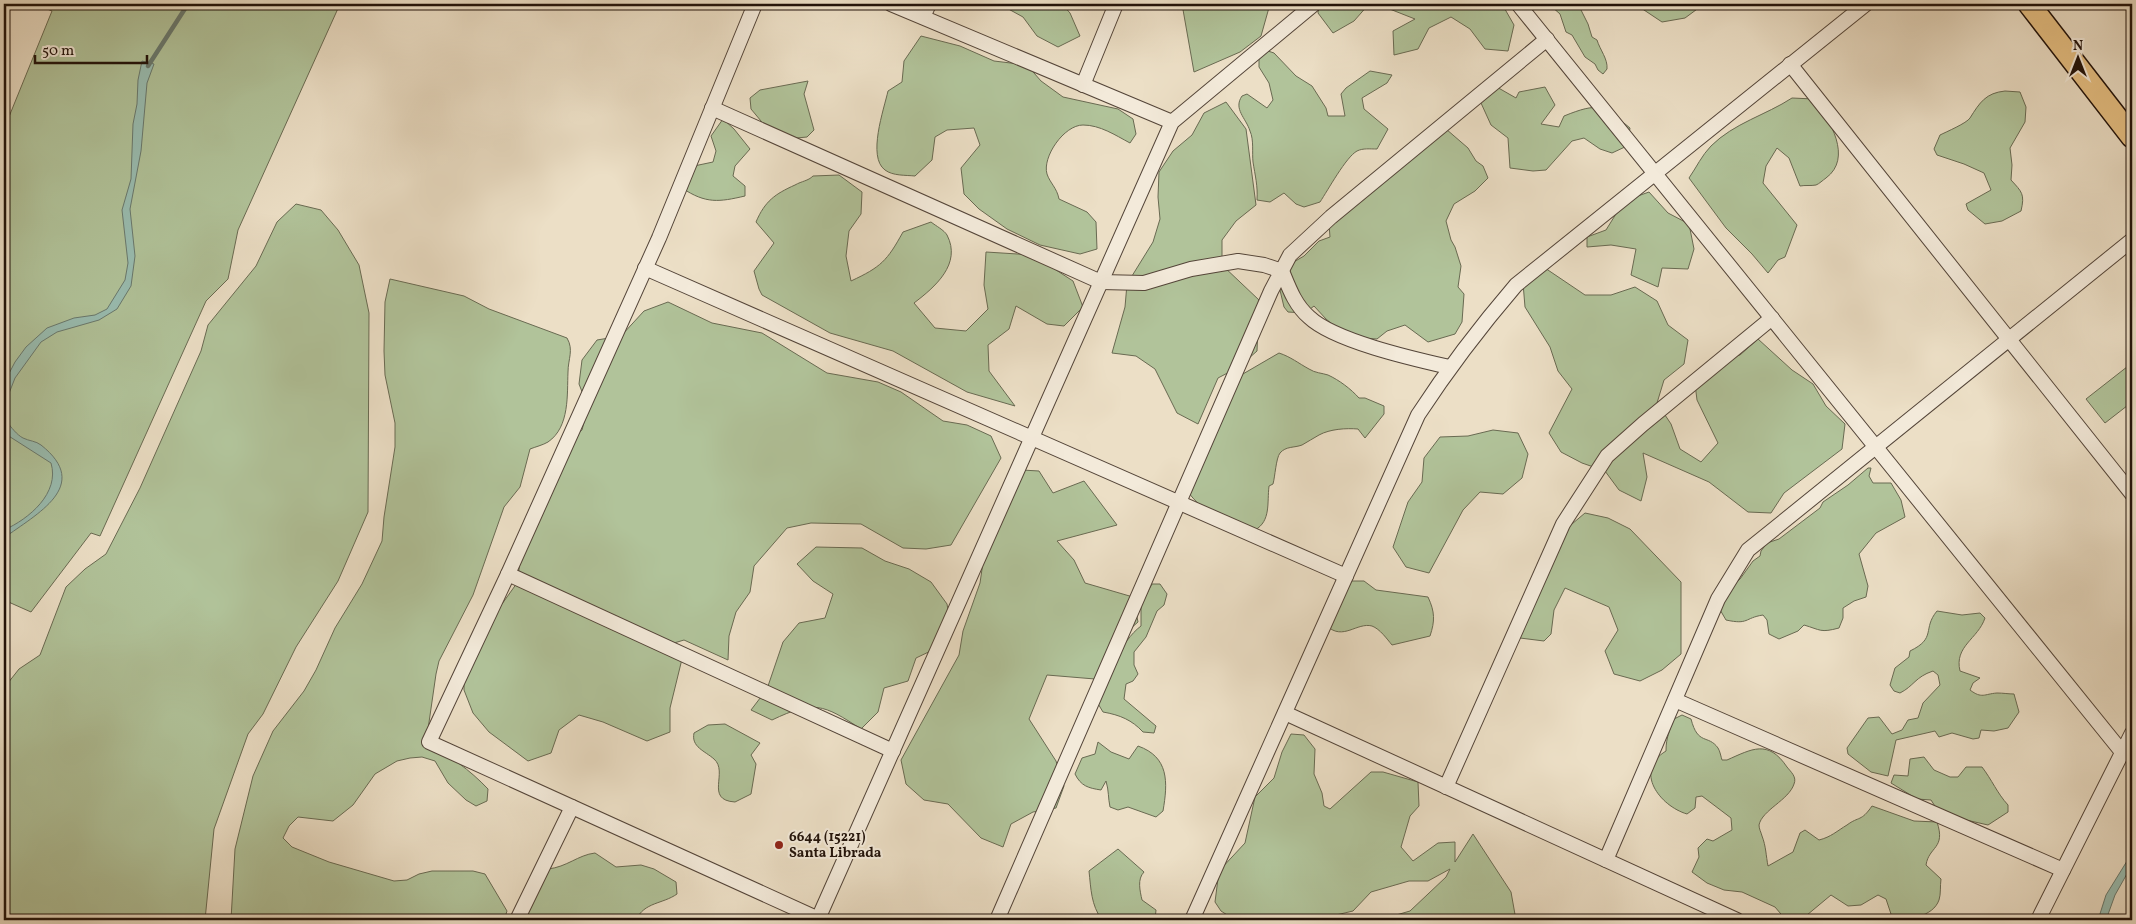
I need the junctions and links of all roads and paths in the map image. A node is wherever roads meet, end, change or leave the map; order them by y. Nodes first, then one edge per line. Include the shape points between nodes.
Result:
1 (755, 4) edge
2 (891, 4) edge
3 (929, 4) edge
4 (1116, 4) edge
5 (1314, 4) edge
6 (1518, 4) edge
7 (1866, 4) edge
8 (2029, 4) edge
9 (923, 17) junction
10 (1547, 39) junction
11 (1790, 64) junction
12 (1083, 85) junction
13 (712, 108) junction
14 (1172, 122) junction
15 (2132, 137) edge
16 (1654, 173) junction
17 (2132, 240) edge
18 (645, 268) junction
19 (1282, 271) junction
20 (1101, 282) junction
21 (1772, 318) junction
22 (2009, 340) junction
23 (1449, 367) junction
24 (1032, 438) junction
25 (1876, 447) junction
26 (2132, 494) edge
27 (1179, 502) junction
28 (508, 574) junction
29 (1346, 576) junction
30 (1675, 700) junction
31 (1285, 713) junction
32 (2132, 733) edge
33 (892, 751) junction
34 (2122, 752) junction
35 (1446, 786) junction
36 (572, 807) junction
37 (1606, 860) junction
38 (2063, 870) junction
39 (517, 920) edge
40 (820, 920) edge
41 (997, 920) edge
42 (1192, 920) edge
43 (1737, 920) edge
44 (2038, 920) edge

1 - 13 street
2 - 9 street
3 - 9 street
4 - 12 street
5 - 14 street
6 - 10 street
7 - 11 street
8 - 15 main road
9 - 12 street
10 - 16 street
10 - 19 street via 1331,217 1290,255
11 - 16 street
11 - 22 street
12 - 14 street
13 - 18 street
13 - 20 street
14 - 20 street
16 - 21 street
16 - 23 street via 1516,286
17 - 22 street
18 - 24 street
18 - 28 street
19 - 20 street via 1238,261 1191,268 1144,284
19 - 23 street via 1295,301 1309,318 1344,337
19 - 27 street
20 - 24 street
21 - 25 street
21 - 35 street via 1607,456 1563,524
22 - 25 street
22 - 26 street
23 - 29 street via 1418,415
24 - 27 street
24 - 33 street
25 - 30 street via 1748,550 1718,599
25 - 34 street
27 - 29 street
27 - 41 street
28 - 33 street
28 - 36 street via 429,742
29 - 31 street
30 - 37 street
30 - 38 street
31 - 35 street
31 - 42 street
32 - 34 street
33 - 40 street
34 - 38 street
35 - 37 street
36 - 39 street
36 - 40 street
37 - 43 street
38 - 44 street

